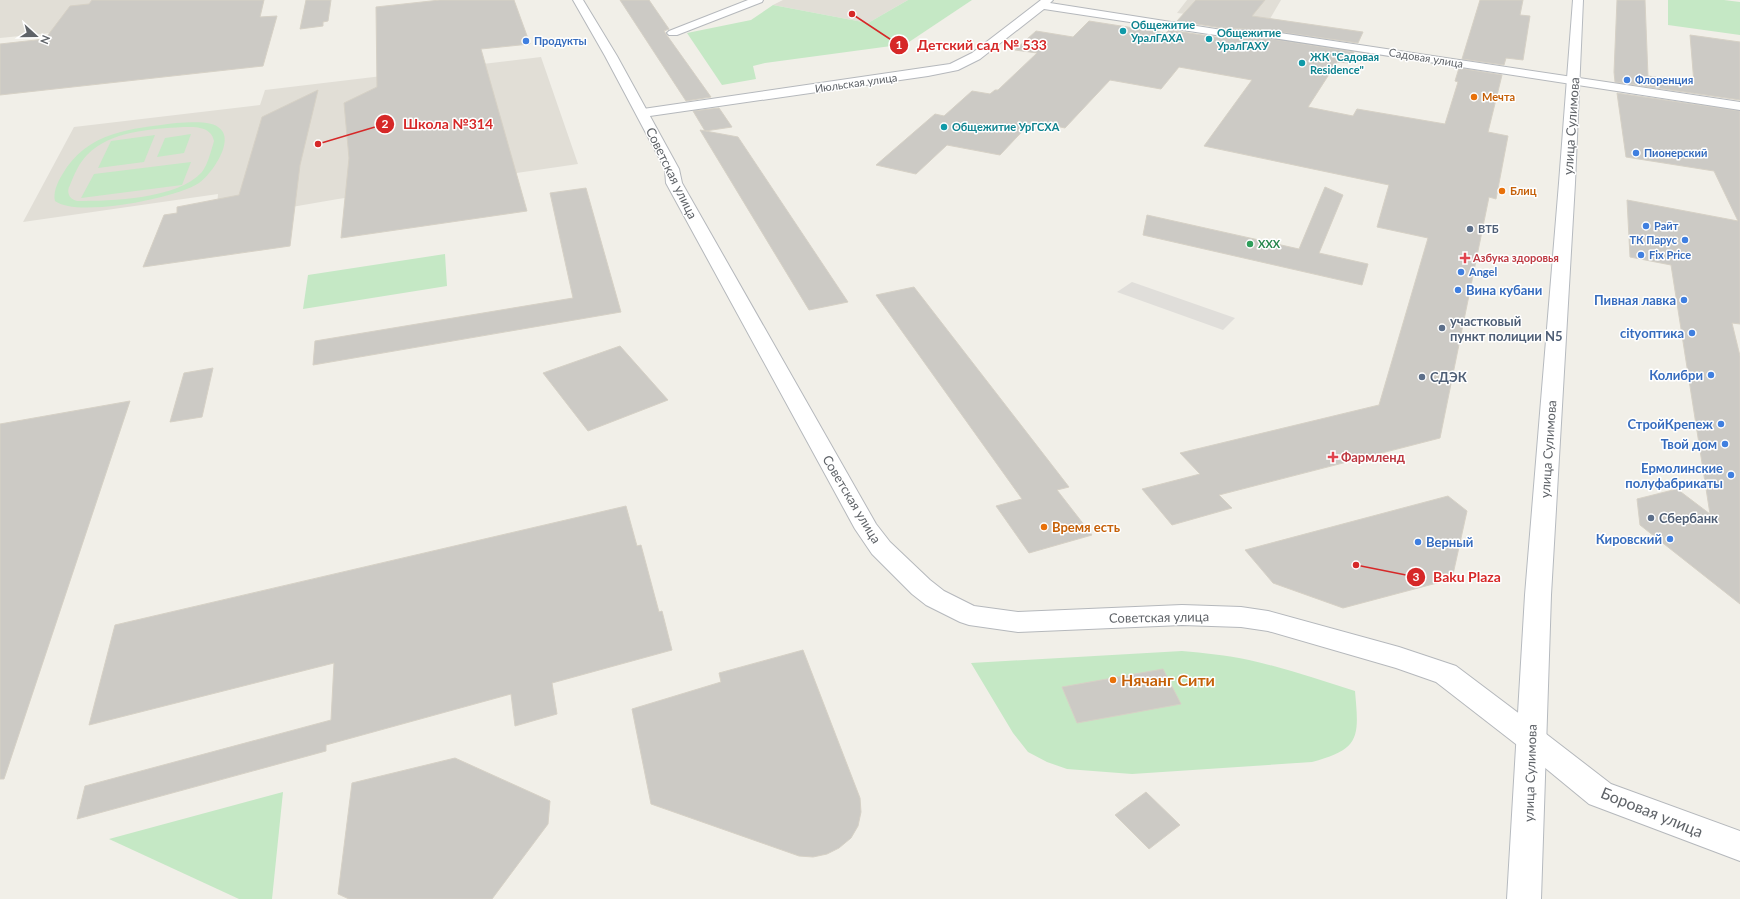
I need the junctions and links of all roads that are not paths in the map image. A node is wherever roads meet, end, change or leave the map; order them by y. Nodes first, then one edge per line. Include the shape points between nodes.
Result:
1 (578, 0) edge
2 (758, 0) edge
3 (1578, 0) edge
4 (1044, 3) edge
5 (673, 33) dead end
6 (1574, 81) junction
7 (1740, 106) edge
8 (643, 113) junction
9 (1531, 739) junction
10 (1740, 846) edge
11 (1524, 899) edge

1 - 8 street, Советская улица
2 - 5 street
3 - 6 street, улица Сулимова
4 - 6 street, Садовая улица via 1222,33 1266,34
4 - 8 street, Июльская улица via 976,56 954,67
6 - 7 street, Садовая улица
6 - 9 street, улица Сулимова
8 - 9 street, Советская улица via 672,169 674,183 867,529 907,575 935,598 969,614 1018,622 1182,615 1241,617 1268,621 1446,674
9 - 10 street, Боровая улица via 1600,794
9 - 11 street, улица Сулимова

